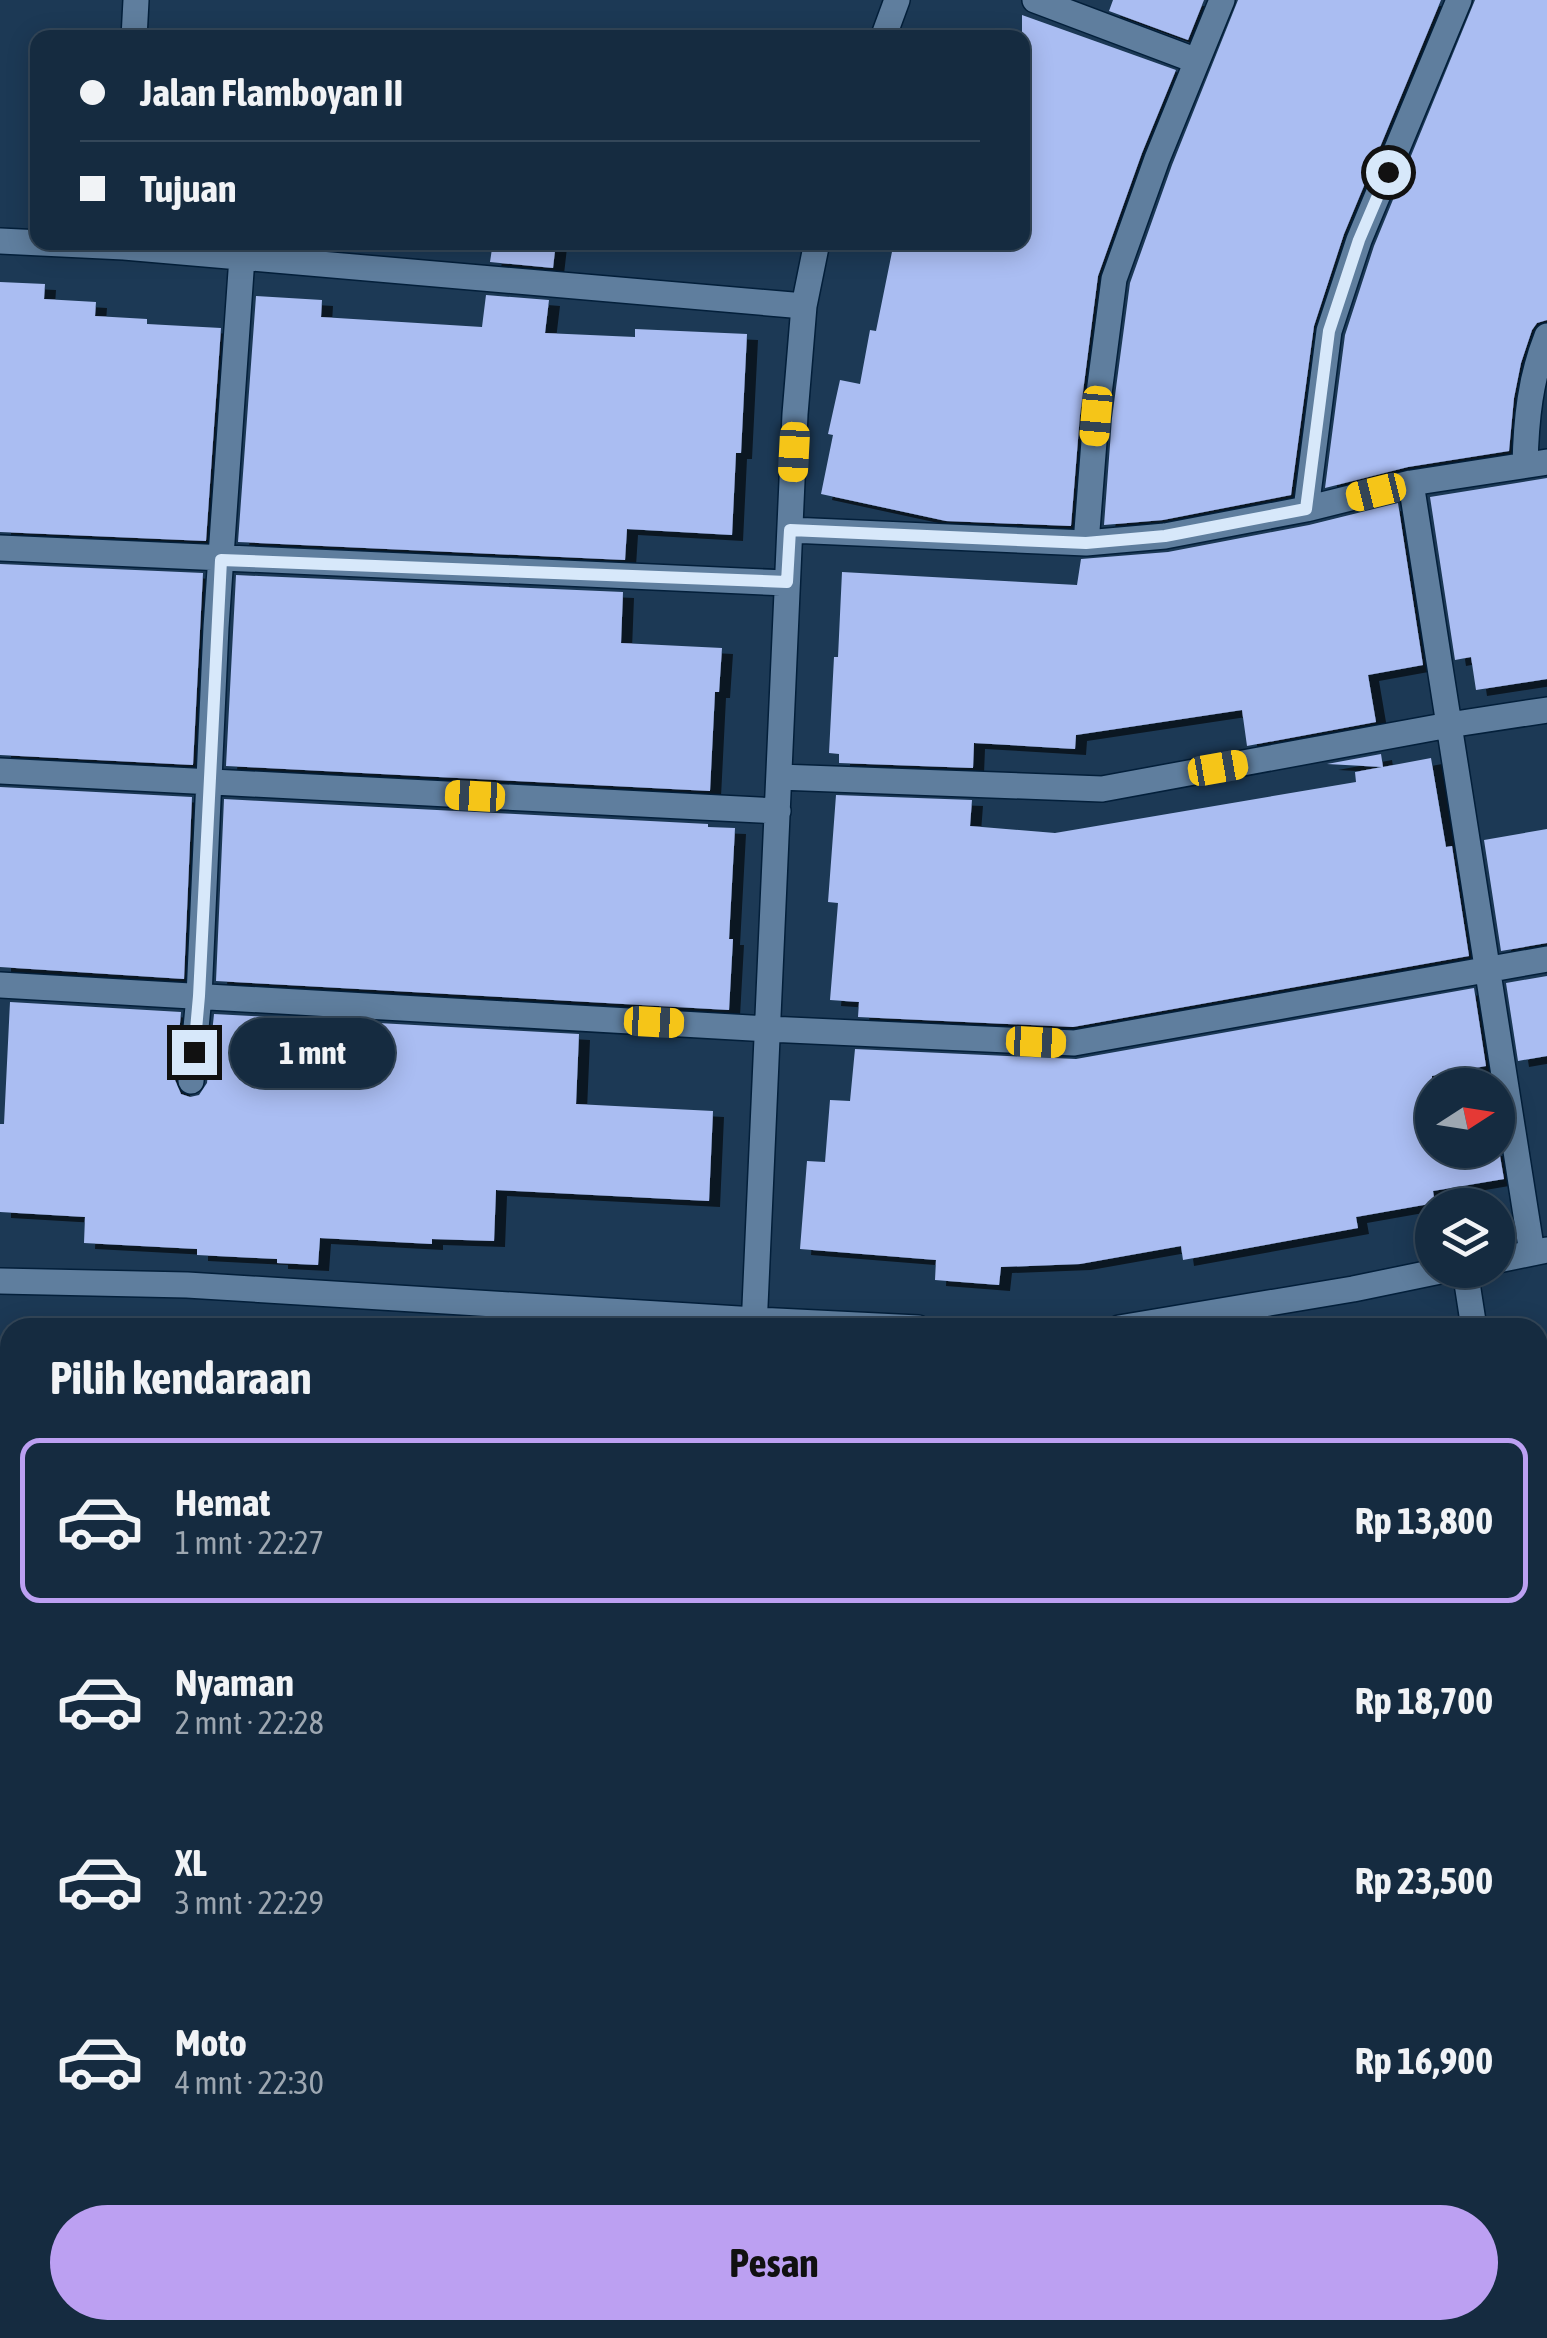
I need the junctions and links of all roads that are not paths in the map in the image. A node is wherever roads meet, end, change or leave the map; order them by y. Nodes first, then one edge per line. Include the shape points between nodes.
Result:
1 (136, 0) edge
2 (897, 0) edge
3 (1035, 0) edge
4 (1222, 0) edge
5 (1459, 0) edge
6 (134, 30) edge
7 (885, 30) edge
8 (1197, 61) junction
9 (0, 241) edge
10 (30, 242) edge
11 (173, 250) edge
12 (815, 250) edge
13 (242, 257) junction
14 (804, 306) junction
15 (1547, 336) edge
16 (1536, 463) edge
17 (1411, 483) junction
18 (1306, 509) junction
19 (790, 530) junction
20 (1086, 543) junction
21 (0, 548) edge
22 (221, 560) junction
23 (787, 582) junction
24 (1547, 710) edge
25 (1449, 725) junction
26 (0, 771) edge
27 (779, 777) junction
28 (210, 782) junction
29 (778, 812) junction
30 (1547, 960) edge
31 (1486, 969) junction
32 (0, 985) edge
33 (199, 996) junction
34 (768, 1029) junction
35 (191, 1080) dead end
36 (1539, 1252) edge
37 (1415, 1276) edge
38 (0, 1281) edge
39 (1468, 1288) edge
40 (668, 1318) edge
41 (755, 1318) edge
42 (1179, 1318) edge
43 (1472, 1318) edge

1 - 6 street
2 - 7 street
3 - 8 street
4 - 8 street
5 - 18 street via 1359,240 1329,331
8 - 20 street via 1114,279
9 - 10 street
11 - 13 street
12 - 14 street
13 - 14 street
13 - 22 street
14 - 19 street
15 - 16 street via 1526,413
16 - 17 street
17 - 18 street
17 - 25 street
18 - 20 street via 1165,536
19 - 20 street
19 - 23 street
21 - 22 street
22 - 23 street
22 - 28 street
23 - 27 street
24 - 25 street
25 - 27 street via 1102,789
25 - 31 street
26 - 28 street
27 - 29 street
28 - 29 street
28 - 33 street
29 - 34 street
30 - 31 street
31 - 34 street via 1074,1044
31 - 36 street
32 - 33 street
33 - 34 street
33 - 35 street
34 - 41 street
37 - 42 street
38 - 40 street via 206,1286
39 - 43 street

